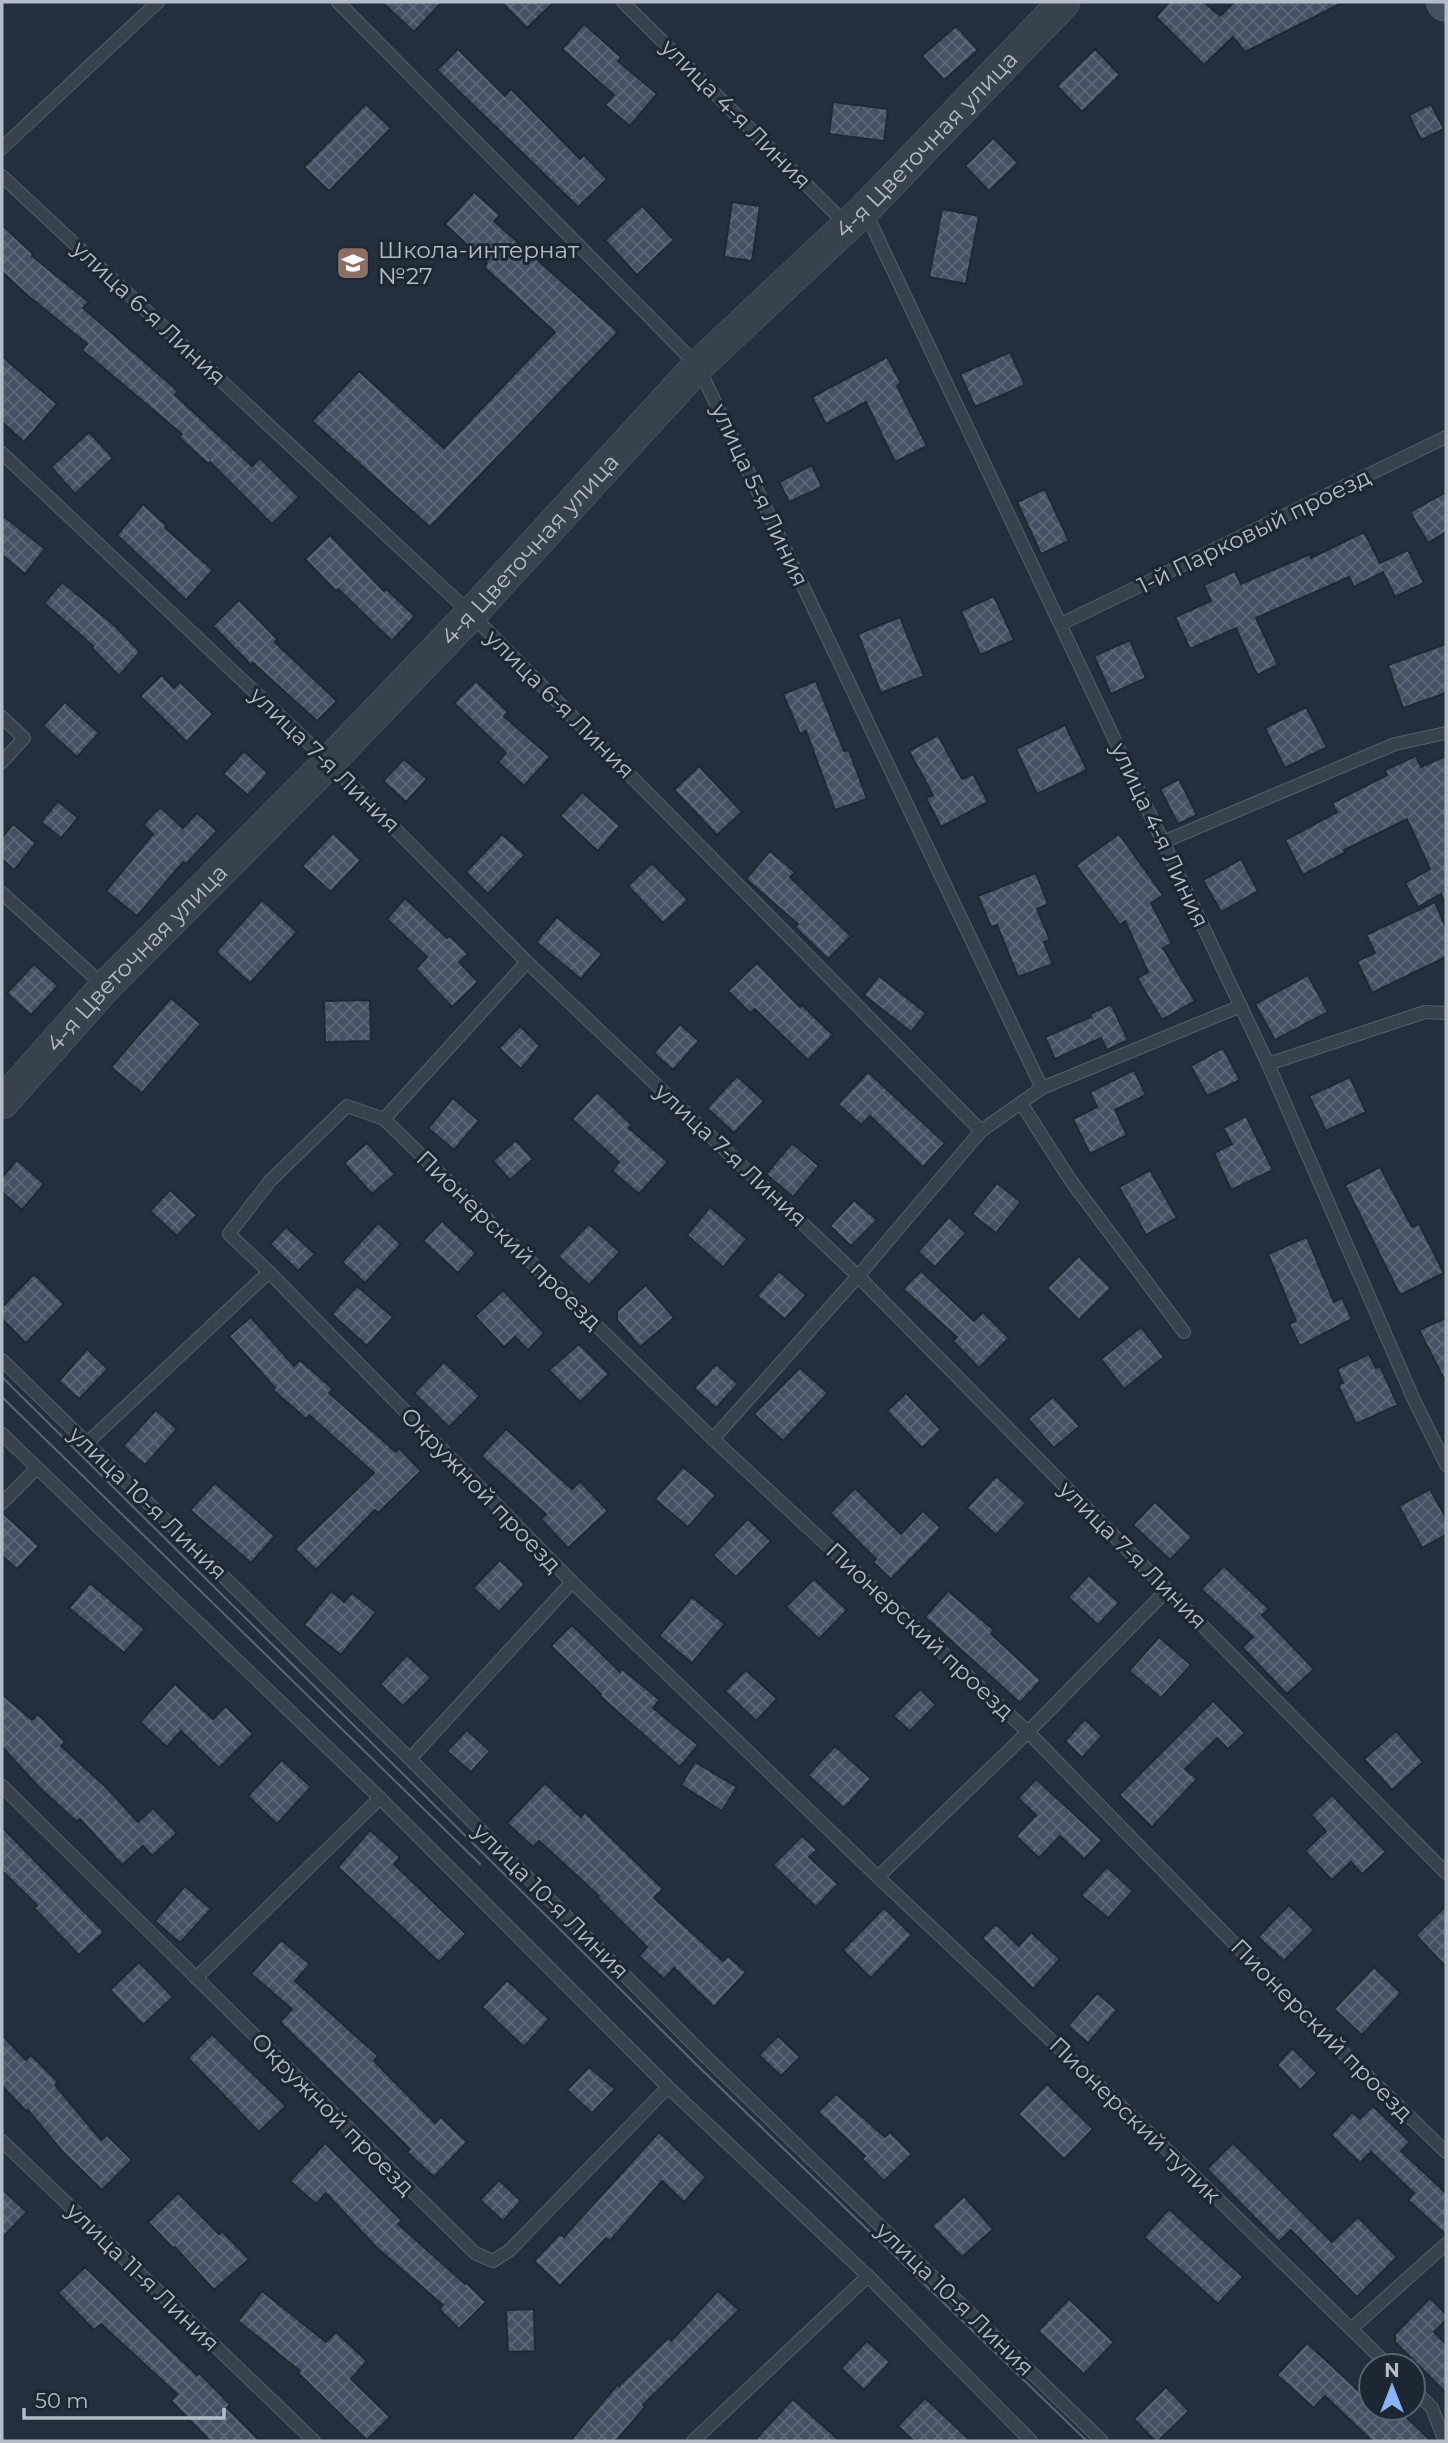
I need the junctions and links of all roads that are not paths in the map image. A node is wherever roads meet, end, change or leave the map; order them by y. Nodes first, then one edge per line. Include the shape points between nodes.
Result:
1 (158, 2) edge
2 (338, 2) edge
3 (623, 2) edge
4 (1065, 2) edge
5 (2, 148) edge
6 (2, 176) edge
7 (856, 217) junction
8 (698, 366) junction
9 (1446, 437) edge
10 (2, 453) edge
11 (471, 614) junction
12 (1061, 624) junction
13 (2, 717) edge
14 (1446, 733) edge
15 (2, 762) edge
16 (330, 762) junction
17 (1163, 842) junction
18 (2, 893) edge
19 (527, 962) junction
20 (105, 987) junction
21 (1241, 1006) junction
22 (1446, 1013) edge
23 (1268, 1064) junction
24 (1042, 1088) junction
25 (2, 1102) edge
26 (1021, 1103) junction
27 (384, 1119) junction
28 (981, 1131) junction
29 (269, 1272) junction
30 (858, 1276) junction
31 (1184, 1332) dead end
32 (2, 1360) edge
33 (2, 1434) edge
34 (713, 1439) junction
35 (87, 1443) junction
36 (1446, 1465) edge
37 (36, 1469) junction
38 (2, 1503) edge
39 (572, 1582) junction
40 (1167, 1590) junction
41 (1028, 1732) junction
42 (410, 1759) junction
43 (2, 1786) edge
44 (380, 1798) junction
45 (1446, 1872) edge
46 (878, 1877) junction
47 (196, 1978) junction
48 (668, 2087) junction
49 (2, 2141) edge
50 (1446, 2152) edge
51 (1446, 2244) edge
52 (868, 2276) junction
53 (1351, 2329) junction
54 (1375, 2352) edge
55 (1427, 2403) edge
56 (314, 2441) edge
57 (693, 2441) edge
58 (1031, 2441) edge
59 (1102, 2441) edge
60 (1445, 2441) edge

1 - 5 lane
2 - 8 lane, улица 5-я Линия
3 - 7 lane, улица 4-я Линия
4 - 7 street, 4-я Цветочная улица
6 - 11 lane, улица 6-я Линия
7 - 8 street, 4-я Цветочная улица
7 - 12 lane, улица 4-я Линия
8 - 11 street, 4-я Цветочная улица
8 - 24 lane, улица 5-я Линия
9 - 12 lane, 1-й Парковый проезд
10 - 16 lane, улица 7-я Линия
11 - 16 street, 4-я Цветочная улица
11 - 28 lane, улица 6-я Линия
12 - 17 lane, улица 4-я Линия
13 - 15 lane via 24,738
14 - 17 lane via 1395,744
16 - 19 lane, улица 7-я Линия
16 - 20 street, 4-я Цветочная улица
17 - 21 lane, улица 4-я Линия
18 - 20 lane
19 - 27 lane
19 - 30 lane, улица 7-я Линия
20 - 25 street, 4-я Цветочная улица
21 - 23 lane, улица 4-я Линия
21 - 24 lane
22 - 23 lane via 1425,1012
23 - 36 lane, улица 4-я Линия
24 - 26 lane
26 - 28 lane
26 - 31 lane via 1072,1181
27 - 29 lane, Окружной проезд via 347,1106 270,1181 229,1234
27 - 34 lane, Пионерский проезд
28 - 30 lane
29 - 35 lane
29 - 39 lane, Окружной проезд
30 - 34 lane
30 - 40 lane, улица 7-я Линия
32 - 35 lane, улица 10-я Линия
33 - 37 lane, улица 10-я Линия
34 - 41 lane, Пионерский проезд
35 - 42 lane, улица 10-я Линия
37 - 38 lane
37 - 44 lane, улица 10-я Линия
39 - 42 lane
39 - 46 lane, Окружной проезд
40 - 41 lane
40 - 45 lane, улица 7-я Линия
41 - 46 lane
41 - 50 lane, Пионерский проезд via 1295,2006
42 - 59 lane, улица 10-я Линия via 704,2055
43 - 47 lane, Окружной проезд
44 - 47 lane
44 - 48 lane, улица 10-я Линия
46 - 53 lane, Пионерский тупик
47 - 48 lane, Окружной проезд via 475,2253 493,2261 510,2250
48 - 52 lane, улица 10-я Линия
49 - 56 lane, улица 11-я Линия
51 - 53 lane
52 - 57 lane
52 - 58 lane, улица 10-я Линия
53 - 54 lane, Пионерский тупик
55 - 60 lane

